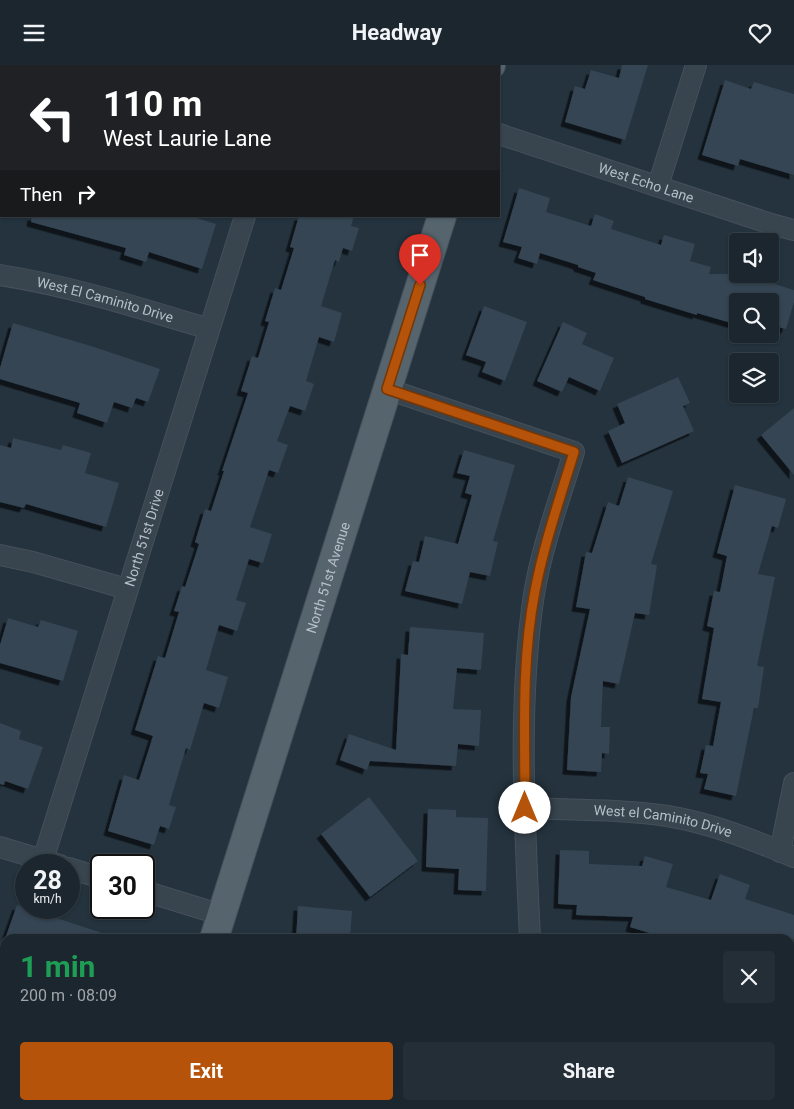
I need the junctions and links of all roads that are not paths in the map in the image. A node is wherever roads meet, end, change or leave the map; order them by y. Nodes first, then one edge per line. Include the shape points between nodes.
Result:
1 (696, 65) edge
2 (500, 134) edge
3 (658, 186) junction
4 (245, 217) edge
5 (442, 217) edge
6 (794, 230) edge
7 (0, 275) edge
8 (209, 329) junction
9 (387, 389) junction
10 (0, 555) edge
11 (127, 589) junction
12 (794, 783) edge
13 (525, 808) junction
14 (0, 847) edge
15 (24, 854) edge
16 (54, 854) edge
17 (787, 854) edge
18 (155, 896) edge
19 (218, 927) edge
20 (530, 934) edge

1 - 3 street
2 - 3 street, West Echo Lane
3 - 6 street, West Echo Lane
4 - 8 street, North 51st Drive
5 - 9 main road, North 51st Avenue
7 - 8 street, West El Caminito Drive via 84,292
8 - 11 street, North 51st Drive
9 - 13 street via 574,452 545,546 535,593 526,683
9 - 19 main road, North 51st Avenue
10 - 11 street
11 - 16 street, North 51st Drive
12 - 17 street
13 - 17 street, West el Caminito Drive via 668,816 728,831
13 - 20 street
14 - 15 street
18 - 19 street

